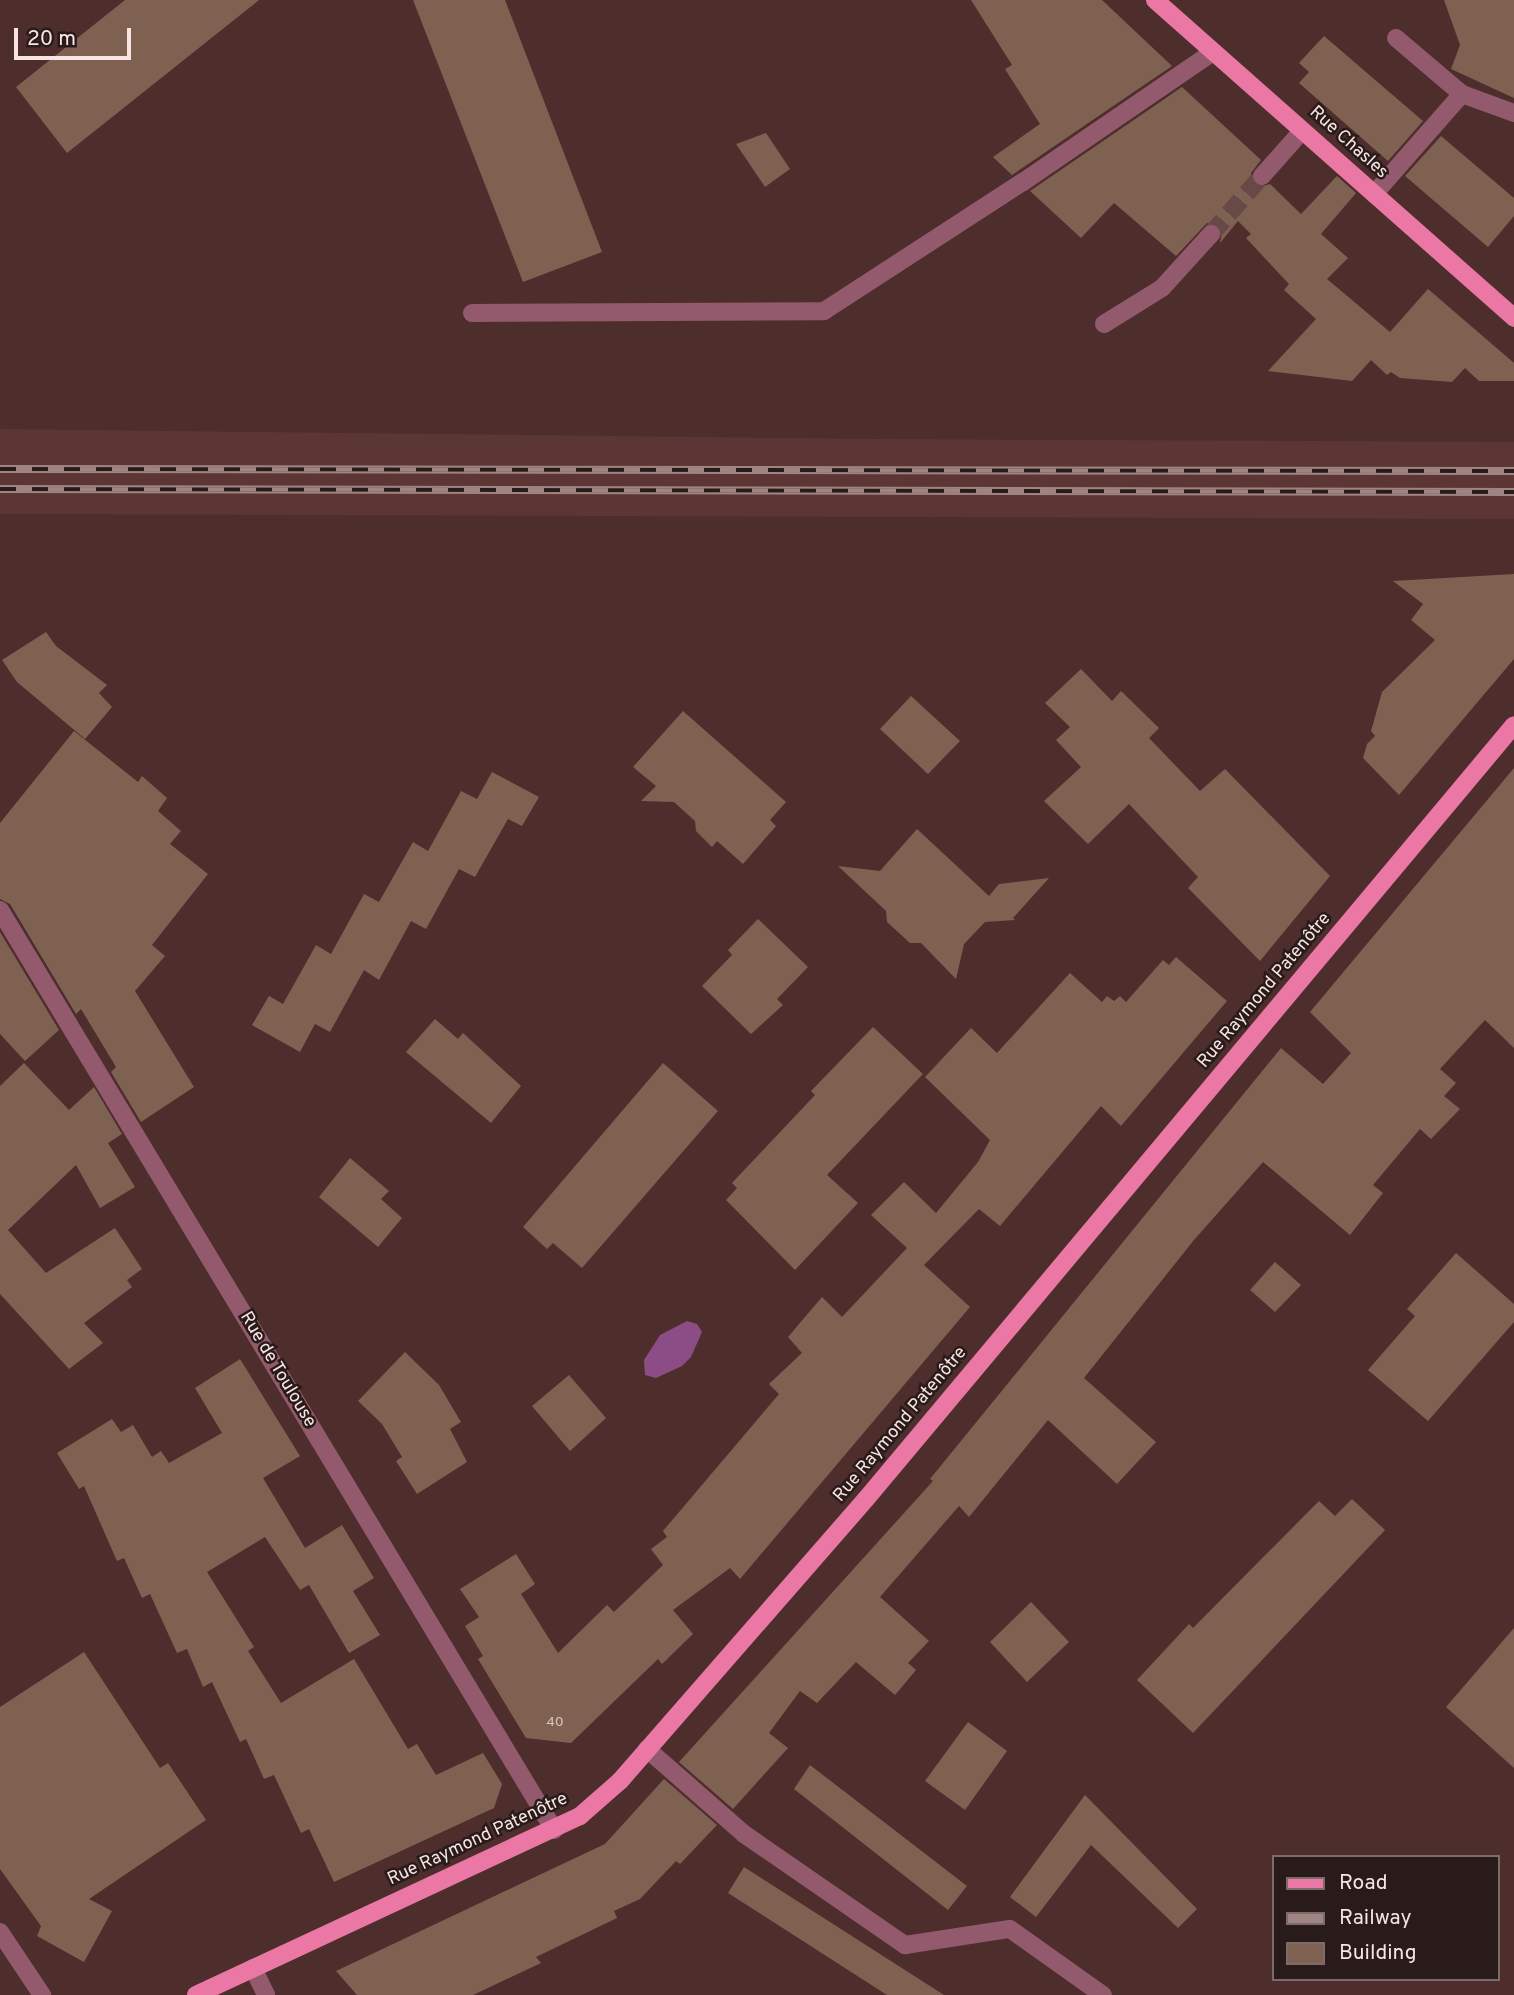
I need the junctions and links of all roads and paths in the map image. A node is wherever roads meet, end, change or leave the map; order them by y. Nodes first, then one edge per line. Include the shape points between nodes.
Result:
1 (1155, 0) edge
2 (1396, 38) dead end
3 (1213, 52) junction
4 (1462, 94) junction
5 (1514, 113) edge
6 (1302, 131) junction
7 (1262, 176) tunnel mouth
8 (1374, 194) junction
9 (1211, 234) tunnel mouth
10 (472, 313) dead end
11 (1514, 318) edge
12 (1104, 324) dead end
13 (1514, 725) edge
14 (0, 910) edge
15 (647, 1749) junction
16 (554, 1830) junction
17 (0, 1932) edge
18 (253, 1968) junction
19 (42, 1995) edge
20 (196, 1995) edge
21 (266, 1995) edge
22 (1103, 1995) edge

1 - 3 main road, Rue Chasles
2 - 4 street
3 - 6 main road, Rue Chasles
3 - 10 street via 824,311
4 - 5 street
4 - 8 street
6 - 7 street
6 - 8 main road, Rue Chasles
8 - 11 main road, Rue Chasles
9 - 12 street via 1162,288
13 - 15 main road, Rue Raymond Patenôtre via 866,1499
14 - 16 street, Rue de Toulouse
15 - 16 main road, Rue Raymond Patenôtre via 620,1781 580,1816
15 - 22 street via 744,1834 905,1945 1010,1929
16 - 18 main road, Rue Raymond Patenôtre
17 - 19 street
18 - 20 main road, Rue Raymond Patenôtre
18 - 21 street

